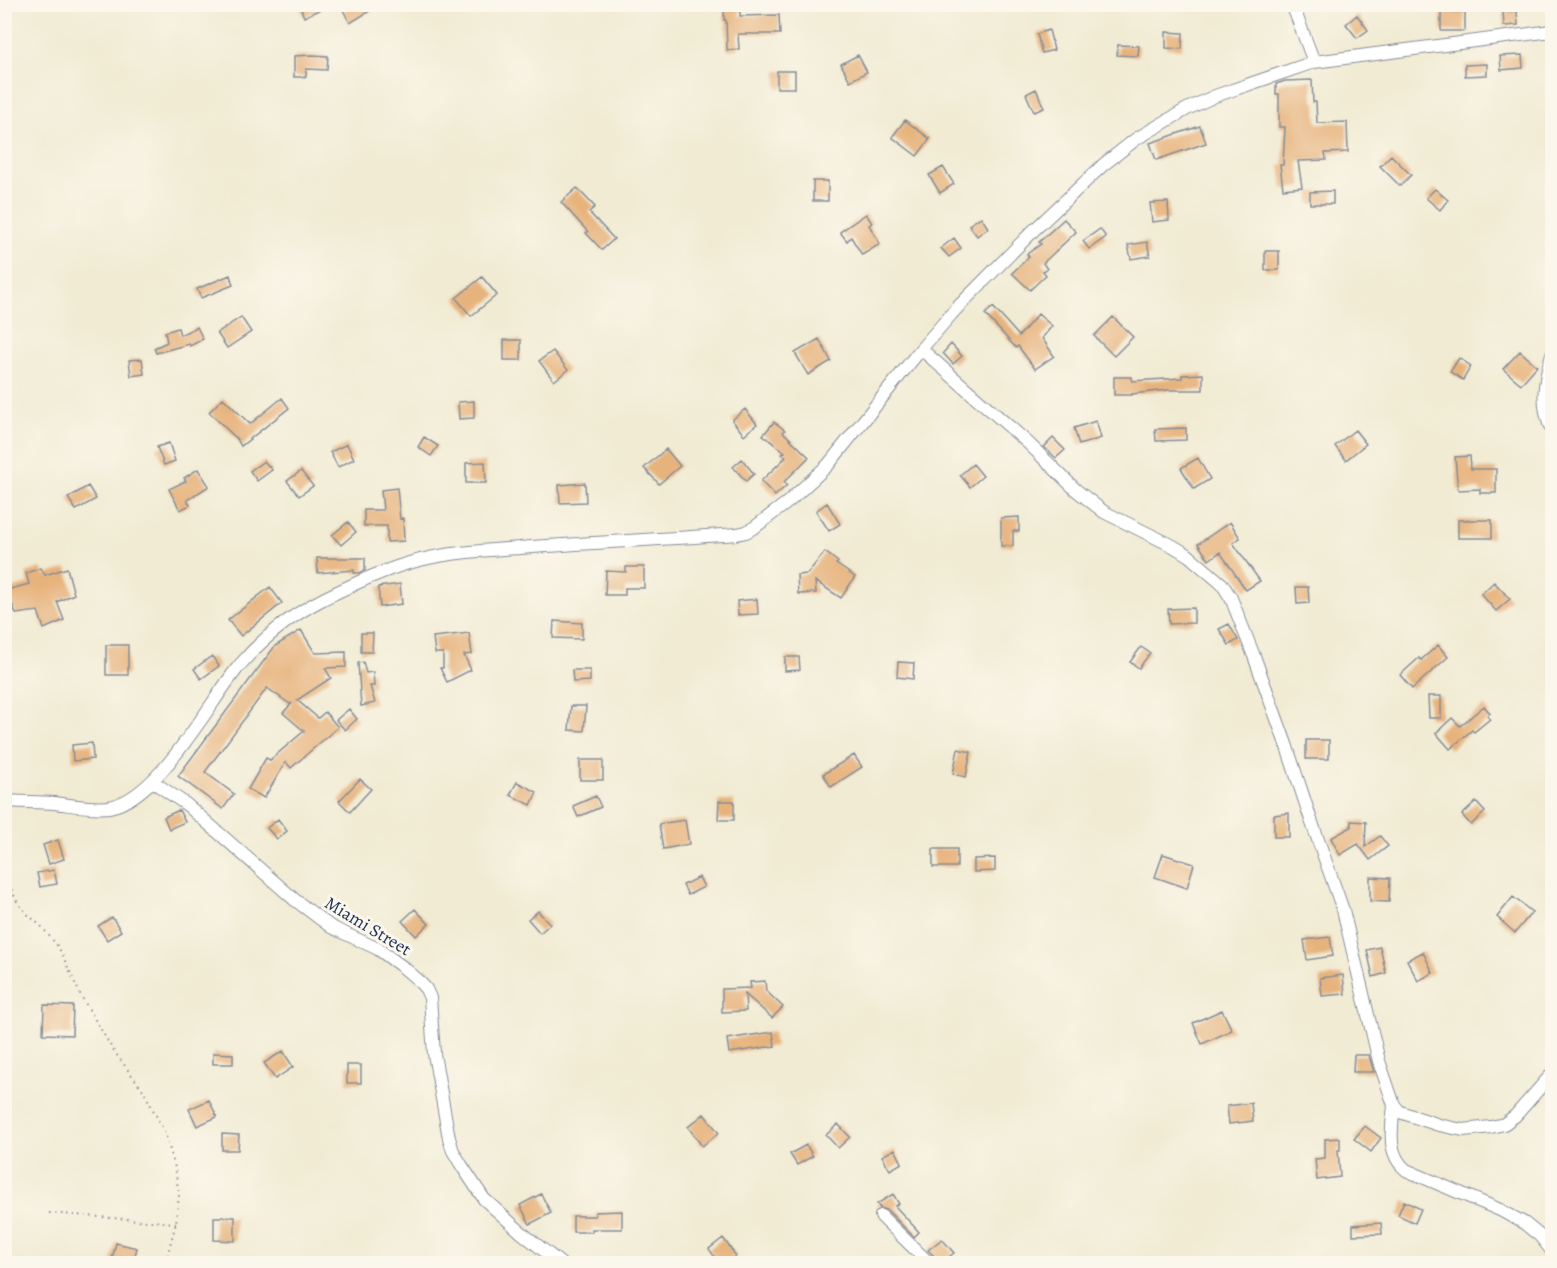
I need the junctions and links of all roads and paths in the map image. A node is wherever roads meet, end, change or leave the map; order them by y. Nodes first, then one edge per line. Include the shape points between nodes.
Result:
1 (1292, 4) edge
2 (1552, 32) edge
3 (1314, 62) junction
4 (921, 349) junction
5 (1552, 354) edge
6 (1552, 431) edge
7 (152, 781) junction
8 (4, 801) edge
9 (4, 873) edge
10 (1552, 1074) edge
11 (1394, 1105) junction
12 (49, 1213) dead end
13 (881, 1216) dead end
14 (176, 1223) junction
15 (1552, 1251) edge
16 (165, 1263) edge
17 (561, 1263) edge
18 (930, 1263) edge

1 - 3 street
2 - 3 street
3 - 4 street via 1187,108 1136,139 1032,231
4 - 7 street via 828,465 788,502 746,532 445,554 399,566 321,600 276,629 239,667
4 - 11 street via 1076,490 1104,512 1188,555 1222,584 1231,598 1343,910 1379,1061
5 - 6 street via 1544,403
7 - 8 street via 110,807
7 - 17 street, Miami Street via 187,805 312,913 331,927 378,949 426,989 453,1150 484,1199
9 - 14 path via 16,900 59,948 81,996 113,1050 143,1090 165,1133 179,1195
10 - 11 street via 1515,1116 1491,1127 1463,1130 1439,1125 1408,1116
11 - 15 street via 1391,1140 1400,1165 1516,1219 1540,1236
12 - 14 path
13 - 18 street
14 - 16 path

